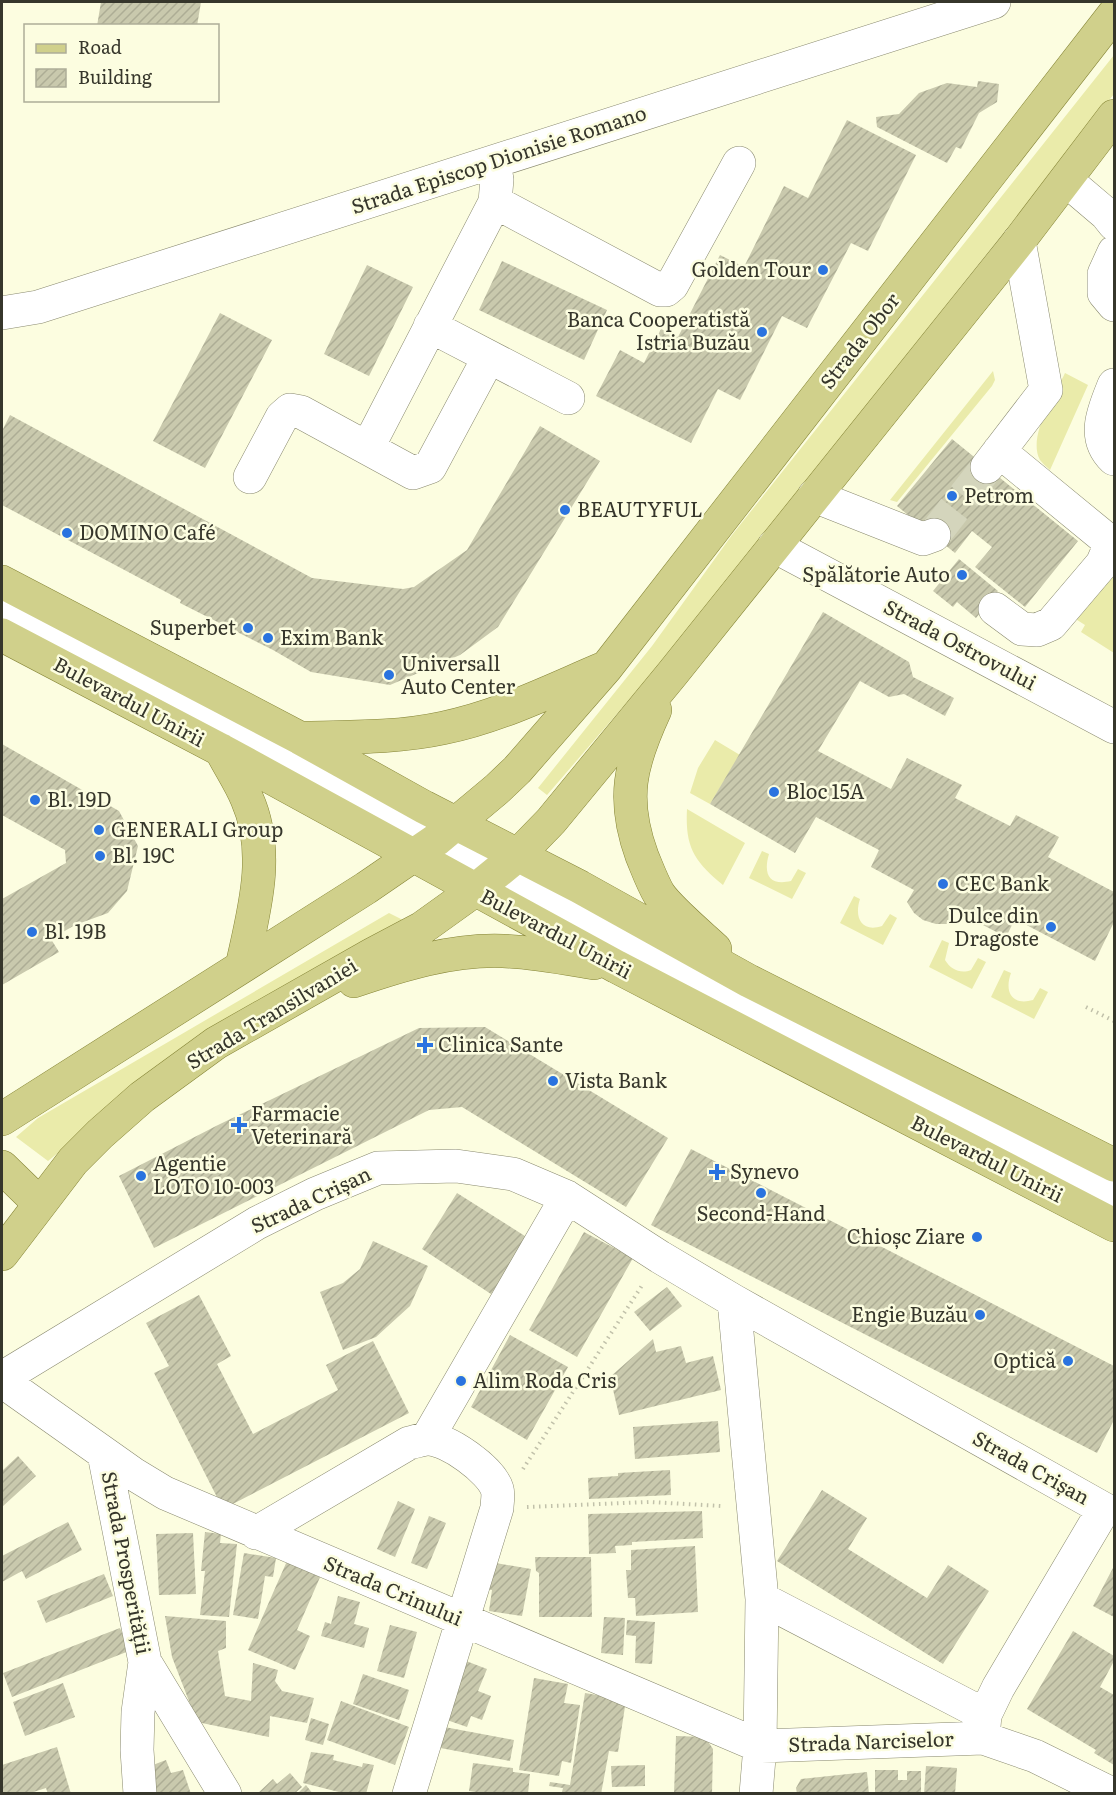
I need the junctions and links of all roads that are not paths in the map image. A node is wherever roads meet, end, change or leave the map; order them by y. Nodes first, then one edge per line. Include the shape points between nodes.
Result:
1 (994, 2) edge
2 (1114, 14) edge
3 (1114, 116) edge
4 (500, 160) junction
5 (739, 163) dead end
6 (1066, 180) junction
7 (495, 202) junction
8 (1114, 224) edge
9 (1019, 241) junction
10 (1114, 252) edge
11 (1114, 306) edge
12 (2, 313) edge
13 (430, 326) junction
14 (489, 357) junction
15 (1114, 386) edge
16 (568, 398) dead end
17 (368, 447) junction
18 (1114, 459) edge
19 (250, 477) dead end
20 (814, 496) junction
21 (934, 536) dead end
22 (774, 546) junction
23 (2, 582) edge
24 (2, 606) edge
25 (995, 609) dead end
26 (2, 635) edge
27 (606, 668) junction
28 (672, 674) junction
29 (1114, 727) edge
30 (300, 738) junction
31 (221, 750) junction
32 (435, 840) junction
33 (496, 873) junction
34 (242, 966) junction
35 (617, 967) junction
36 (749, 981) junction
37 (275, 1008) junction
38 (2, 1119) edge
39 (1114, 1165) edge
40 (2, 1167) edge
41 (1114, 1195) edge
42 (567, 1197) junction
43 (39, 1203) junction
44 (1114, 1225) edge
45 (2, 1252) edge
46 (734, 1301) junction
47 (2, 1379) edge
48 (427, 1439) junction
49 (104, 1454) junction
50 (1109, 1503) edge
51 (256, 1533) junction
52 (762, 1599) junction
53 (462, 1620) junction
54 (145, 1662) junction
55 (984, 1726) junction
56 (760, 1746) junction
57 (140, 1794) edge
58 (225, 1794) edge
59 (409, 1794) edge
60 (756, 1794) edge
61 (1112, 1794) edge

1 - 4 street, Strada Episcop Dionisie Romano
2 - 27 main road, Strada Obor
3 - 6 main road
4 - 7 street
4 - 12 street, Strada Episcop Dionisie Romano via 49,304
5 - 7 street via 666,290
6 - 8 street
6 - 9 main road
7 - 13 street
9 - 20 main road
9 - 25 street via 1046,390 993,459 1105,538 1109,548 1102,564 1051,624 1036,630 1022,628
10 - 11 street via 1104,274 1104,293
13 - 14 street
13 - 17 street
14 - 16 street
14 - 17 street via 430,467 413,473
15 - 18 street via 1101,424 1101,439
17 - 19 street via 290,410 282,417
20 - 21 street via 924,539
20 - 22 main road
22 - 28 main road
22 - 29 street, Strada Ostrovului
23 - 30 main road, Bulevardul Unirii
24 - 32 street
26 - 31 main road, Bulevardul Unirii
27 - 30 main road via 500,712 443,728 378,736
27 - 32 main road, Strada Obor via 517,770
28 - 33 main road, Strada Transilvaniei via 551,821
28 - 36 main road via 643,736 630,782 634,834 660,895
30 - 32 main road, Bulevardul Unirii
31 - 32 main road, Bulevardul Unirii
31 - 34 main road via 247,799 260,854 256,899
32 - 33 main road, Bulevardul Unirii
32 - 33 main road, Bulevardul Unirii
32 - 34 main road
33 - 35 main road, Bulevardul Unirii
33 - 36 main road, Bulevardul Unirii
33 - 37 main road, Strada Transilvaniei via 422,928
33 - 41 street, Bulevardul Unirii
34 - 38 main road
35 - 37 main road via 537,954 462,953 389,969
35 - 44 main road, Bulevardul Unirii
36 - 39 main road, Bulevardul Unirii
37 - 43 main road, Strada Transilvaniei via 216,1043 142,1096 74,1161
40 - 43 main road
42 - 46 street, Strada Crișan
42 - 47 street, Strada Crișan via 513,1174 456,1166 378,1168 257,1222
42 - 48 street
43 - 45 main road, Strada Transilvaniei
46 - 50 street, Strada Crișan
46 - 52 street
47 - 49 street, Strada Crinului
48 - 51 street via 409,1443
48 - 53 street via 476,1462 490,1475 498,1500
49 - 51 street, Strada Crinului via 165,1493
49 - 54 street, Strada Prosperității
50 - 55 street, Strada Crișan via 998,1688
51 - 53 street, Strada Crinului
52 - 55 street
52 - 56 street
53 - 56 street, Strada Crinului
53 - 59 street
54 - 57 street via 138,1712
54 - 58 street, Strada Prosperității
55 - 56 street, Strada Narciselor
55 - 61 street
56 - 60 street

